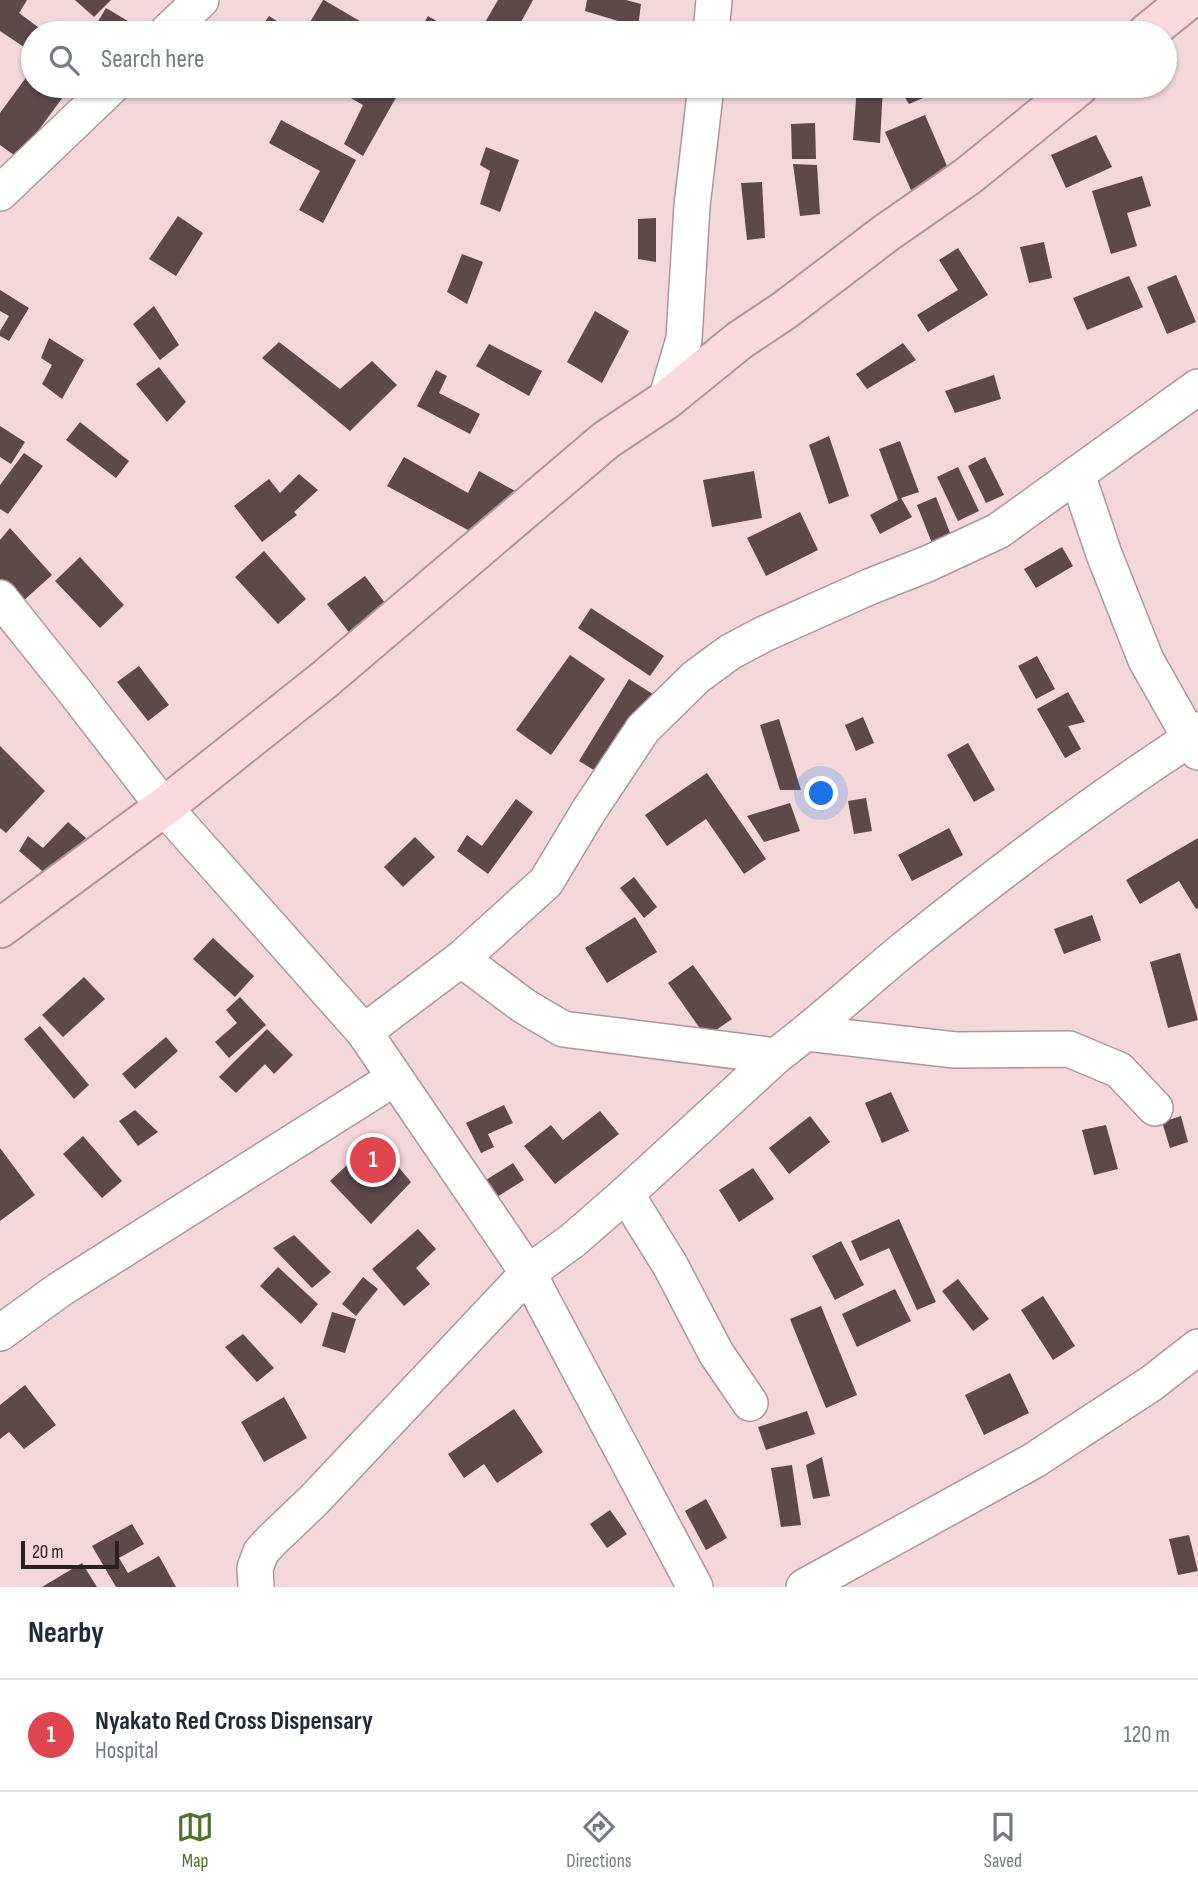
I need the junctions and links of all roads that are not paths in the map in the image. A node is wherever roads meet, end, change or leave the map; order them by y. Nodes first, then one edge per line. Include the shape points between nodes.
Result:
1 (201, 0) edge
2 (715, 0) edge
3 (1188, 0) edge
4 (179, 21) edge
5 (712, 21) edge
6 (1162, 21) edge
7 (99, 98) edge
8 (705, 98) edge
9 (1064, 98) edge
10 (0, 193) edge
11 (1198, 387) edge
12 (666, 400) junction
13 (1077, 474) junction
14 (0, 598) edge
15 (1196, 740) edge
16 (164, 807) junction
17 (0, 928) edge
18 (461, 960) junction
19 (364, 1032) junction
20 (807, 1033) junction
21 (776, 1056) junction
22 (393, 1079) junction
23 (1156, 1108) dead end
24 (626, 1194) junction
25 (528, 1273) junction
26 (0, 1333) edge
27 (1198, 1347) edge
28 (750, 1403) dead end
29 (256, 1587) edge
30 (695, 1587) edge
31 (804, 1587) edge

1 - 4 street
2 - 5 street
3 - 6 street
7 - 10 street
8 - 12 street via 684,339
9 - 12 street via 968,176
11 - 13 street
12 - 16 street via 606,440 324,680
13 - 15 street via 1146,660
13 - 18 street via 998,531 764,634 696,677 643,729 546,882
14 - 16 street
15 - 20 street via 1061,826 903,950
16 - 17 street
16 - 19 street
18 - 19 street
18 - 21 street via 563,1029
19 - 22 street
20 - 21 street
20 - 23 street via 955,1050 1069,1049 1119,1070
21 - 24 street
22 - 25 street
22 - 26 street via 201,1198
24 - 25 street
24 - 28 street via 716,1353
25 - 29 street via 271,1540 255,1568
25 - 30 street
27 - 31 street via 1033,1461

